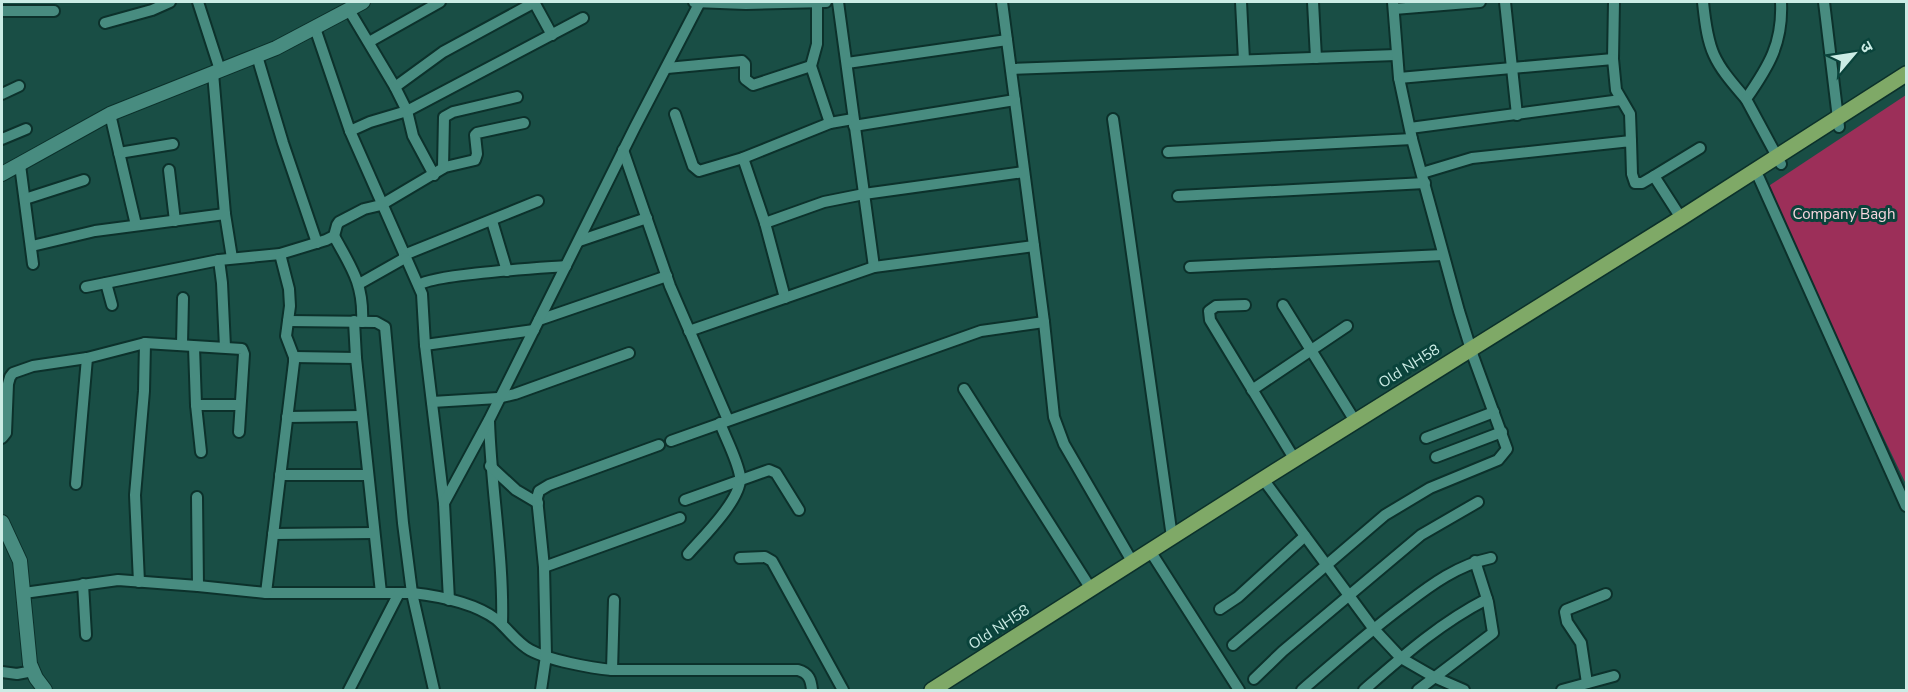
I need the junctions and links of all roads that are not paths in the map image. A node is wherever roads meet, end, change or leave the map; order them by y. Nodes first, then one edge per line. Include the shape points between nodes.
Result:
1 (170, 2) edge
2 (198, 2) edge
3 (363, 2) edge
4 (440, 2) edge
5 (534, 2) edge
6 (698, 2) edge
7 (817, 2) edge
8 (826, 2) edge
9 (838, 2) edge
10 (1002, 2) edge
11 (1241, 2) edge
12 (1313, 2) edge
13 (1480, 2) edge
14 (1505, 2) edge
15 (1614, 2) edge
16 (1703, 2) edge
17 (1781, 2) edge
18 (1824, 2) edge
19 (1393, 5) edge
20 (344, 8) edge
21 (3, 9) edge
22 (54, 11) dead end
23 (583, 18) dead end
24 (105, 23) dead end
25 (315, 28) junction
26 (552, 35) junction
27 (1007, 40) junction
28 (369, 42) junction
29 (1396, 55) junction
30 (257, 56) junction
31 (1316, 58) junction
32 (1613, 59) junction
33 (1244, 60) junction
34 (847, 63) junction
35 (812, 66) junction
36 (667, 68) junction
37 (1512, 68) junction
38 (1011, 69) junction
39 (216, 72) junction
40 (1906, 74) edge
41 (1399, 78) junction
42 (1906, 83) edge
43 (20, 86) dead end
44 (395, 87) junction
45 (2, 94) edge
46 (517, 97) dead end
47 (1746, 99) junction
48 (1015, 100) junction
49 (1621, 100) junction
50 (406, 111) junction
51 (110, 114) junction
52 (675, 114) dead end
53 (1516, 115) junction
54 (1113, 119) dead end
55 (853, 122) junction
56 (524, 123) dead end
57 (830, 123) junction
58 (1838, 123) junction
59 (26, 129) dead end
60 (350, 131) junction
61 (1411, 134) junction
62 (2, 139) edge
63 (1631, 141) junction
64 (173, 144) dead end
65 (1700, 148) dead end
66 (623, 150) junction
67 (1168, 152) dead end
68 (119, 153) junction
69 (743, 158) junction
70 (1779, 161) junction
71 (20, 165) junction
72 (169, 170) dead end
73 (438, 171) junction
74 (1024, 172) junction
75 (2, 174) edge
76 (1654, 176) junction
77 (1423, 178) junction
78 (1759, 178) junction
79 (84, 180) dead end
80 (864, 194) junction
81 (1178, 196) dead end
82 (25, 199) junction
83 (538, 201) dead end
84 (381, 205) junction
85 (225, 214) junction
86 (1688, 217) junction
87 (647, 218) junction
88 (175, 220) junction
89 (492, 221) junction
90 (765, 223) junction
91 (136, 225) junction
92 (334, 236) junction
93 (579, 241) junction
94 (316, 243) junction
95 (32, 246) junction
96 (1034, 246) junction
97 (280, 254) junction
98 (1443, 255) junction
99 (405, 256) junction
100 (232, 258) junction
101 (219, 260) junction
102 (33, 264) dead end
103 (566, 266) junction
104 (874, 267) junction
105 (1190, 267) dead end
106 (507, 271) junction
107 (667, 276) junction
108 (106, 283) junction
109 (359, 284) junction
110 (419, 285) junction
111 (86, 287) dead end
112 (183, 298) dead end
113 (785, 298) junction
114 (112, 305) dead end
115 (1245, 305) dead end
116 (1283, 305) dead end
117 (288, 321) junction
118 (358, 321) junction
119 (1044, 322) junction
120 (537, 325) junction
121 (1347, 326) dead end
122 (689, 331) junction
123 (145, 343) junction
124 (182, 344) junction
125 (425, 345) junction
126 (194, 347) junction
127 (225, 347) junction
128 (1311, 350) junction
129 (629, 353) dead end
130 (1472, 353) junction
131 (294, 357) junction
132 (87, 358) junction
133 (356, 358) junction
134 (964, 389) dead end
135 (1252, 390) junction
136 (498, 398) junction
137 (432, 402) junction
138 (196, 405) junction
139 (240, 405) junction
140 (1494, 412) junction
141 (362, 416) junction
142 (287, 417) junction
143 (489, 420) junction
144 (724, 421) junction
145 (1355, 421) junction
146 (239, 432) dead end
147 (1502, 432) junction
148 (2, 438) edge
149 (1426, 438) dead end
150 (671, 441) dead end
151 (659, 445) dead end
152 (201, 452) dead end
153 (1436, 457) dead end
154 (1295, 460) junction
155 (490, 466) junction
156 (280, 475) junction
157 (368, 475) junction
158 (740, 480) junction
159 (1265, 481) junction
160 (76, 484) dead end
161 (196, 497) dead end
162 (685, 500) dead end
163 (1478, 502) dead end
164 (444, 503) junction
165 (538, 503) junction
166 (1906, 506) edge
167 (799, 510) dead end
168 (680, 518) dead end
169 (2, 522) edge
170 (374, 533) junction
171 (273, 534) junction
172 (1305, 536) junction
173 (1172, 537) junction
174 (9, 550) edge
175 (688, 554) dead end
176 (1154, 557) junction
177 (740, 558) dead end
178 (1491, 558) dead end
179 (1475, 561) junction
180 (1133, 563) junction
181 (1327, 565) junction
182 (544, 567) junction
183 (138, 582) junction
184 (83, 584) junction
185 (198, 585) junction
186 (1091, 589) junction
187 (24, 593) junction
188 (266, 593) junction
189 (381, 593) junction
190 (399, 593) junction
191 (412, 593) junction
192 (1606, 594) dead end
193 (1349, 595) junction
194 (1487, 599) junction
195 (449, 600) junction
196 (614, 600) dead end
197 (1220, 609) dead end
198 (502, 624) junction
199 (1373, 628) junction
200 (86, 636) dead end
201 (1233, 645) dead end
202 (546, 656) junction
203 (1401, 657) junction
204 (612, 670) junction
205 (2, 672) edge
206 (33, 672) junction
207 (1614, 676) dead end
208 (1434, 677) junction
209 (1254, 679) dead end
210 (1581, 687) edge
211 (45, 690) edge
212 (349, 690) edge
213 (434, 690) edge
214 (541, 690) edge
215 (812, 690) edge
216 (843, 690) edge
217 (932, 690) edge
218 (945, 690) edge
219 (1239, 690) edge
220 (1302, 690) edge
221 (1364, 690) edge
222 (1418, 690) edge
223 (1464, 690) edge
224 (1562, 690) edge

1 - 24 street
2 - 39 street
3 - 20 street
4 - 28 street
5 - 26 street
5 - 44 street via 443,52
6 - 7 street
6 - 36 street
7 - 8 street
7 - 35 street via 817,44
9 - 34 street
10 - 27 street
11 - 33 street
12 - 31 street
13 - 19 street
14 - 37 street
15 - 32 street
16 - 47 street via 1710,49 1722,72
17 - 47 street via 1780,35 1774,55
18 - 58 street
19 - 29 street
20 - 25 street
20 - 28 street
21 - 22 street
23 - 26 street
25 - 30 street
25 - 60 street
26 - 50 street
27 - 34 street
27 - 38 street
28 - 44 street
29 - 31 street
29 - 41 street
30 - 39 street
30 - 94 street
31 - 33 street
32 - 37 street
32 - 49 street via 1615,85
33 - 38 street
34 - 55 street
35 - 36 street via 753,85 745,79 745,64 741,61
35 - 57 street
36 - 66 street
37 - 41 street
37 - 53 street
38 - 48 street
39 - 51 street
39 - 85 street
40 - 58 main road, Old NH58
41 - 61 street
42 - 58 main road, Old NH58
43 - 45 street
44 - 50 street
46 - 73 street via 444,117
47 - 70 street
48 - 55 street
48 - 74 street
49 - 53 street
49 - 63 street via 1629,114
50 - 60 street
50 - 73 street via 414,136
51 - 68 street
51 - 71 street
52 - 69 street via 696,170
53 - 61 street
54 - 173 street
55 - 57 street
55 - 80 street
56 - 73 street via 477,133 475,160
57 - 69 street
58 - 70 main road, Old NH58
59 - 62 street
60 - 84 street
61 - 67 street
61 - 77 street
63 - 76 street via 1635,183
63 - 77 street via 1472,158
64 - 68 street
65 - 76 street
66 - 87 street
66 - 93 street
68 - 91 street
69 - 90 street
70 - 78 main road, Old NH58
70 - 86 main road, Old NH58
71 - 75 street
71 - 82 street
72 - 88 street
73 - 84 street
74 - 80 street
74 - 96 street
76 - 86 street
77 - 81 street
77 - 98 street
78 - 86 main road, Old NH58
78 - 166 street
79 - 82 street
80 - 90 street via 824,202
80 - 104 street
82 - 95 street
83 - 89 street
84 - 92 street via 339,222
84 - 99 street
85 - 88 street
85 - 100 street
86 - 130 main road, Old NH58
87 - 93 street
87 - 107 street
88 - 91 street
89 - 99 street
89 - 106 street
90 - 113 street
91 - 95 street
92 - 94 street
92 - 109 street
93 - 103 street
94 - 97 street
95 - 102 street
96 - 104 street
96 - 119 street
97 - 100 street
97 - 117 street via 289,289
98 - 105 street
98 - 130 street
99 - 109 street
99 - 110 street
100 - 101 street
101 - 108 street
101 - 127 street
103 - 106 street
103 - 120 street
104 - 113 street
106 - 110 street
107 - 120 street
107 - 122 street
108 - 111 street
108 - 114 street
109 - 118 street via 363,302
110 - 125 street
112 - 124 street
113 - 122 street
115 - 135 street via 1216,306 1209,316
116 - 128 street
117 - 118 street
117 - 131 street via 286,336
118 - 133 street
118 - 191 street via 379,323 387,332 395,450
119 - 144 street via 981,331
119 - 180 street via 1058,430
120 - 125 street
120 - 136 street
121 - 128 street
122 - 144 street
123 - 124 street
123 - 132 street
123 - 183 street via 135,495
124 - 126 street
125 - 137 street
126 - 127 street
126 - 138 street
127 - 139 street via 244,351
128 - 135 street
128 - 145 street
129 - 136 street
130 - 140 street
130 - 145 main road, Old NH58
130 - 159 main road, Old NH58
131 - 133 street
131 - 142 street
132 - 148 street via 39,364 13,373 8,384 6,433
132 - 160 street
133 - 141 street
134 - 186 street
135 - 154 street
136 - 137 street
136 - 143 street
137 - 164 street
138 - 139 street
138 - 152 street
139 - 146 street
140 - 147 street
140 - 149 street
141 - 142 street
141 - 157 street
142 - 156 street
143 - 155 street
143 - 164 street
144 - 150 street
144 - 158 street
145 - 154 main road, Old NH58
147 - 153 street
147 - 181 street via 1507,449 1502,457 1410,499 1385,515
151 - 165 street via 549,485 539,492
154 - 159 main road, Old NH58
155 - 165 street via 516,490
155 - 198 street
156 - 157 street
156 - 171 street
157 - 170 street
158 - 162 street
158 - 167 street via 773,470
158 - 175 street via 733,499
159 - 172 street
159 - 173 main road, Old NH58
159 - 176 main road, Old NH58
161 - 185 street
163 - 193 street via 1421,535
164 - 195 street
165 - 182 street
168 - 182 street
169 - 174 street
170 - 171 street
170 - 189 street
171 - 188 street
172 - 181 street
172 - 197 street
173 - 180 main road, Old NH58
174 - 187 street via 20,561
176 - 218 main road, Old NH58
176 - 219 street
177 - 216 street via 765,557 772,561
178 - 179 street
179 - 194 street
179 - 199 street via 1434,583
180 - 186 main road, Old NH58
181 - 193 street
181 - 201 street
182 - 202 street
183 - 184 street
183 - 185 street
184 - 187 street
184 - 200 street
185 - 188 street
186 - 217 main road, Old NH58
187 - 206 street
188 - 189 street
189 - 190 street
190 - 191 street
190 - 212 street
191 - 195 street
191 - 213 street
192 - 210 street via 1564,612 1581,643
193 - 199 street
193 - 209 street
194 - 203 street via 1444,624
194 - 208 street via 1493,633
195 - 198 street via 482,611
196 - 204 street
198 - 202 street via 529,650
199 - 203 street
199 - 220 street
202 - 204 street
202 - 214 street
203 - 208 street
203 - 221 street
204 - 215 street via 798,670 807,675
205 - 206 street
206 - 211 street
207 - 210 street
208 - 222 street
208 - 223 street
210 - 224 street

